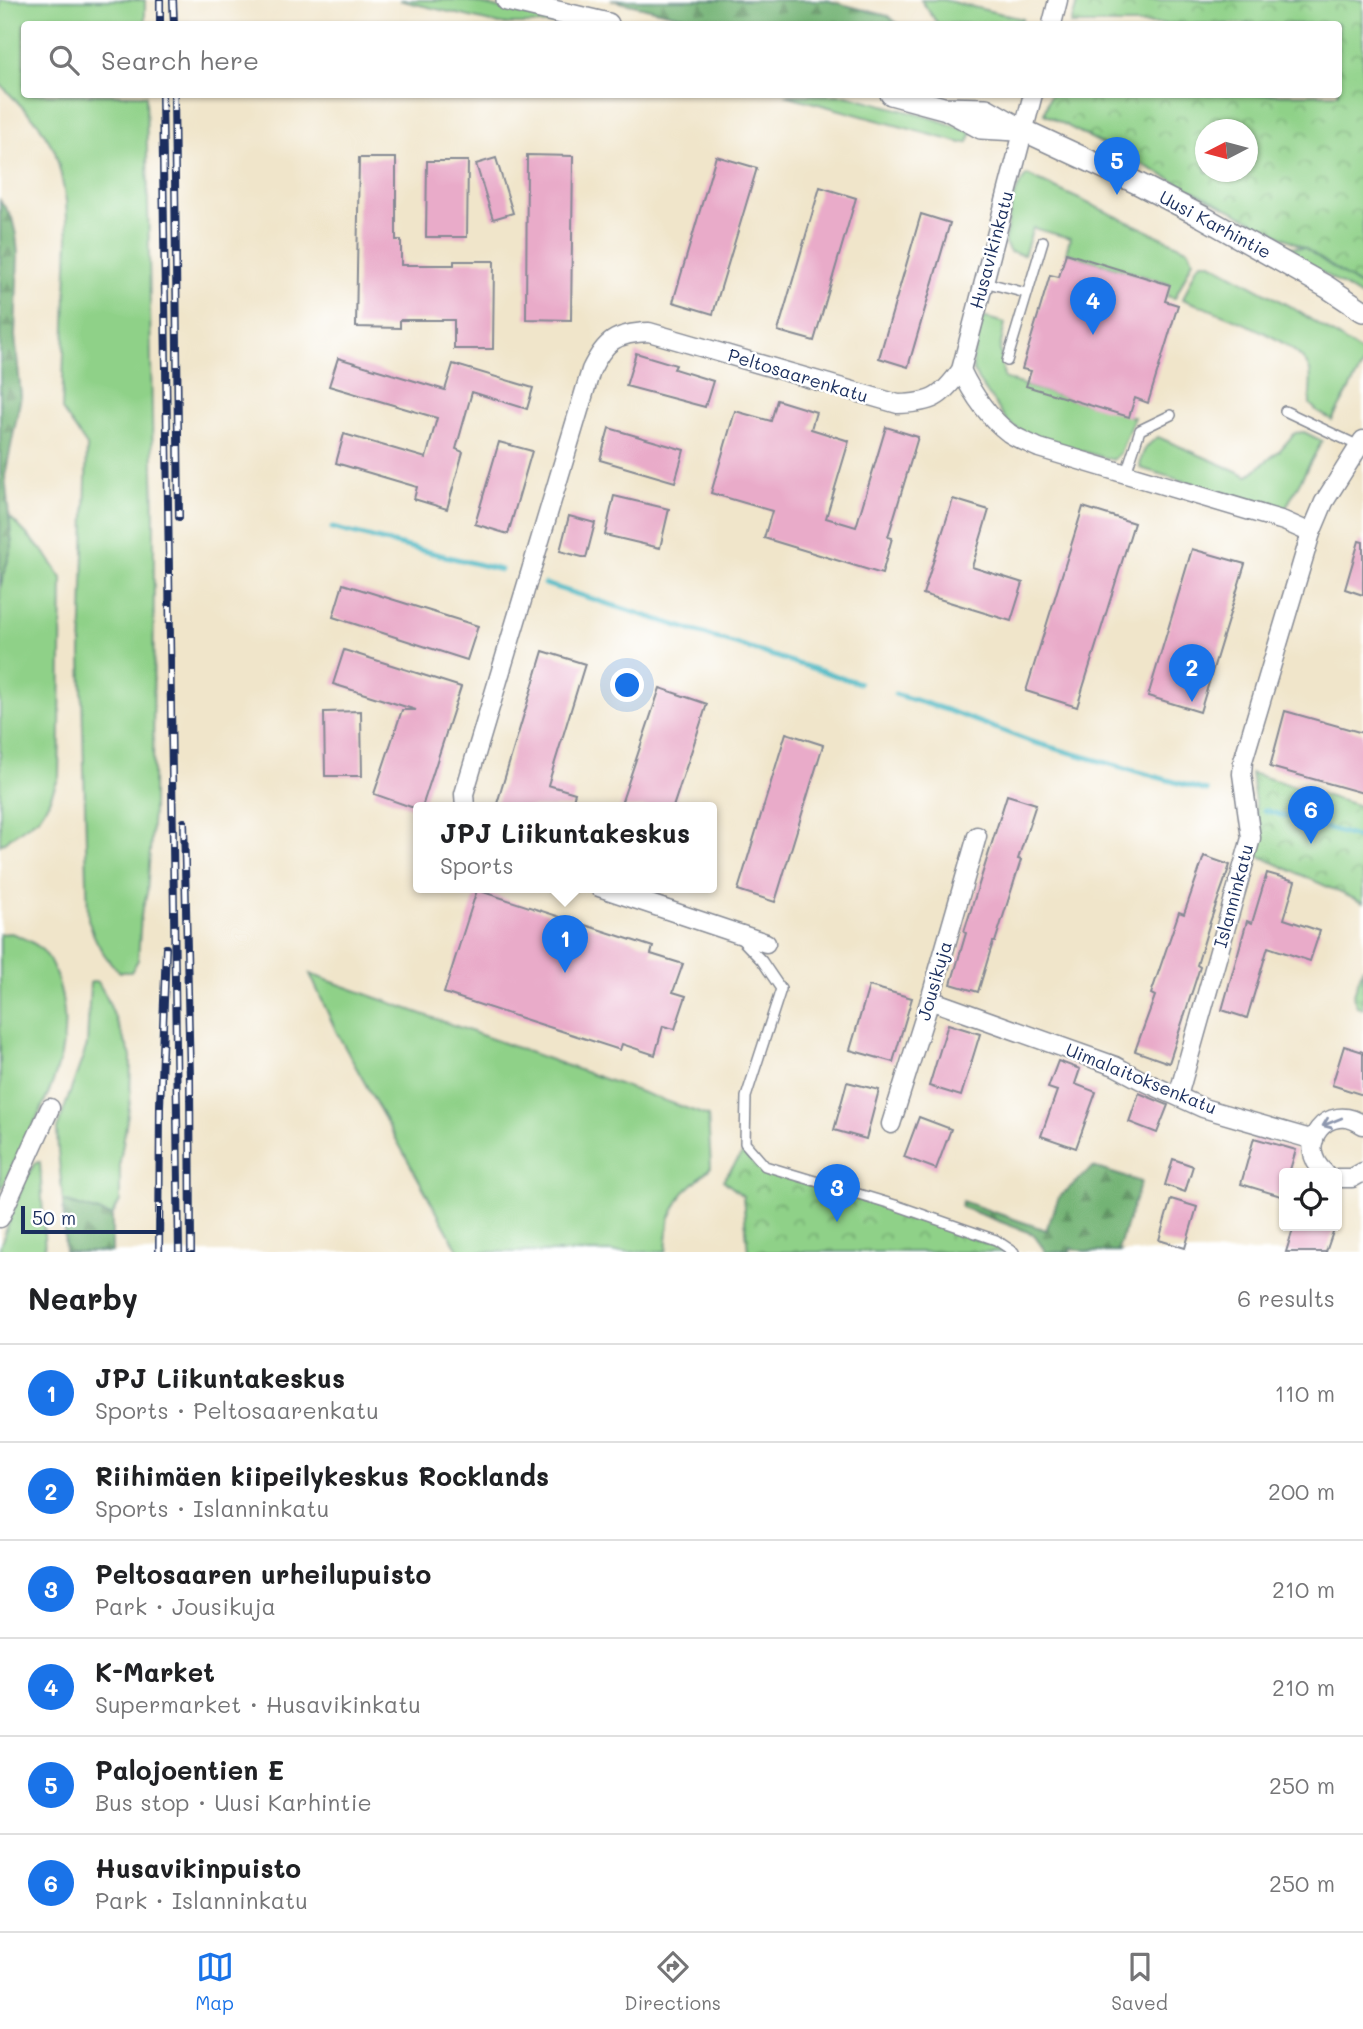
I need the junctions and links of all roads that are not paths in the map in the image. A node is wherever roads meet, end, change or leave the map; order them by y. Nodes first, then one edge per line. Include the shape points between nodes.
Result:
1 (507, 0) edge
2 (1058, 0) edge
3 (595, 21) edge
4 (1053, 21) edge
5 (906, 98) edge
6 (1031, 98) edge
7 (1023, 130) junction
8 (1042, 241) dead end
9 (984, 282) junction
10 (1026, 293) junction
11 (1363, 311) edge
12 (1007, 361) dead end
13 (961, 370) junction
14 (1285, 411) dead end
15 (1171, 415) dead end
16 (1361, 443) edge
17 (1126, 473) junction
18 (1311, 533) junction
19 (465, 802) edge
20 (977, 836) dead end
21 (617, 893) edge
22 (736, 933) junction
23 (766, 943) dead end
24 (930, 1000) junction
25 (1178, 1096) junction
26 (50, 1108) dead end
27 (891, 1124) dead end
28 (1363, 1125) edge
29 (1314, 1140) junction
30 (1319, 1168) edge
31 (1363, 1172) edge
32 (1342, 1178) edge
33 (0, 1218) edge
34 (1014, 1252) edge

1 - 3 street
2 - 4 street
5 - 7 street, Uusi Karhintie via 943,108 981,128
6 - 7 street, Husavikinkatu
7 - 9 street, Husavikinkatu
7 - 11 street, Uusi Karhintie via 1203,217
8 - 10 lane
9 - 10 lane
9 - 13 street, Husavikinkatu
10 - 12 lane
13 - 17 street via 971,391 1010,433 1039,448
13 - 19 street, Peltosaarenkatu via 940,396 918,404 898,404 649,332 613,339 600,351 591,370
14 - 16 lane
15 - 17 lane via 1140,430
16 - 18 street via 1324,502
17 - 18 street
18 - 25 street, Islanninkatu via 1243,761 1251,838
20 - 24 street, Jousikuja
21 - 22 street
22 - 23 street
22 - 34 lane via 781,989 746,1097 745,1143 765,1166 895,1205 996,1240
24 - 25 street, Uimalaitoksenkatu via 1115,1066
24 - 27 street, Jousikuja
25 - 29 street, Uimalaitoksenkatu via 1203,1108
26 - 33 street
28 -> 29 street via 1352,1119 1334,1119 1323,1125
29 - 30 street via 1313,1157
31 - 32 street

